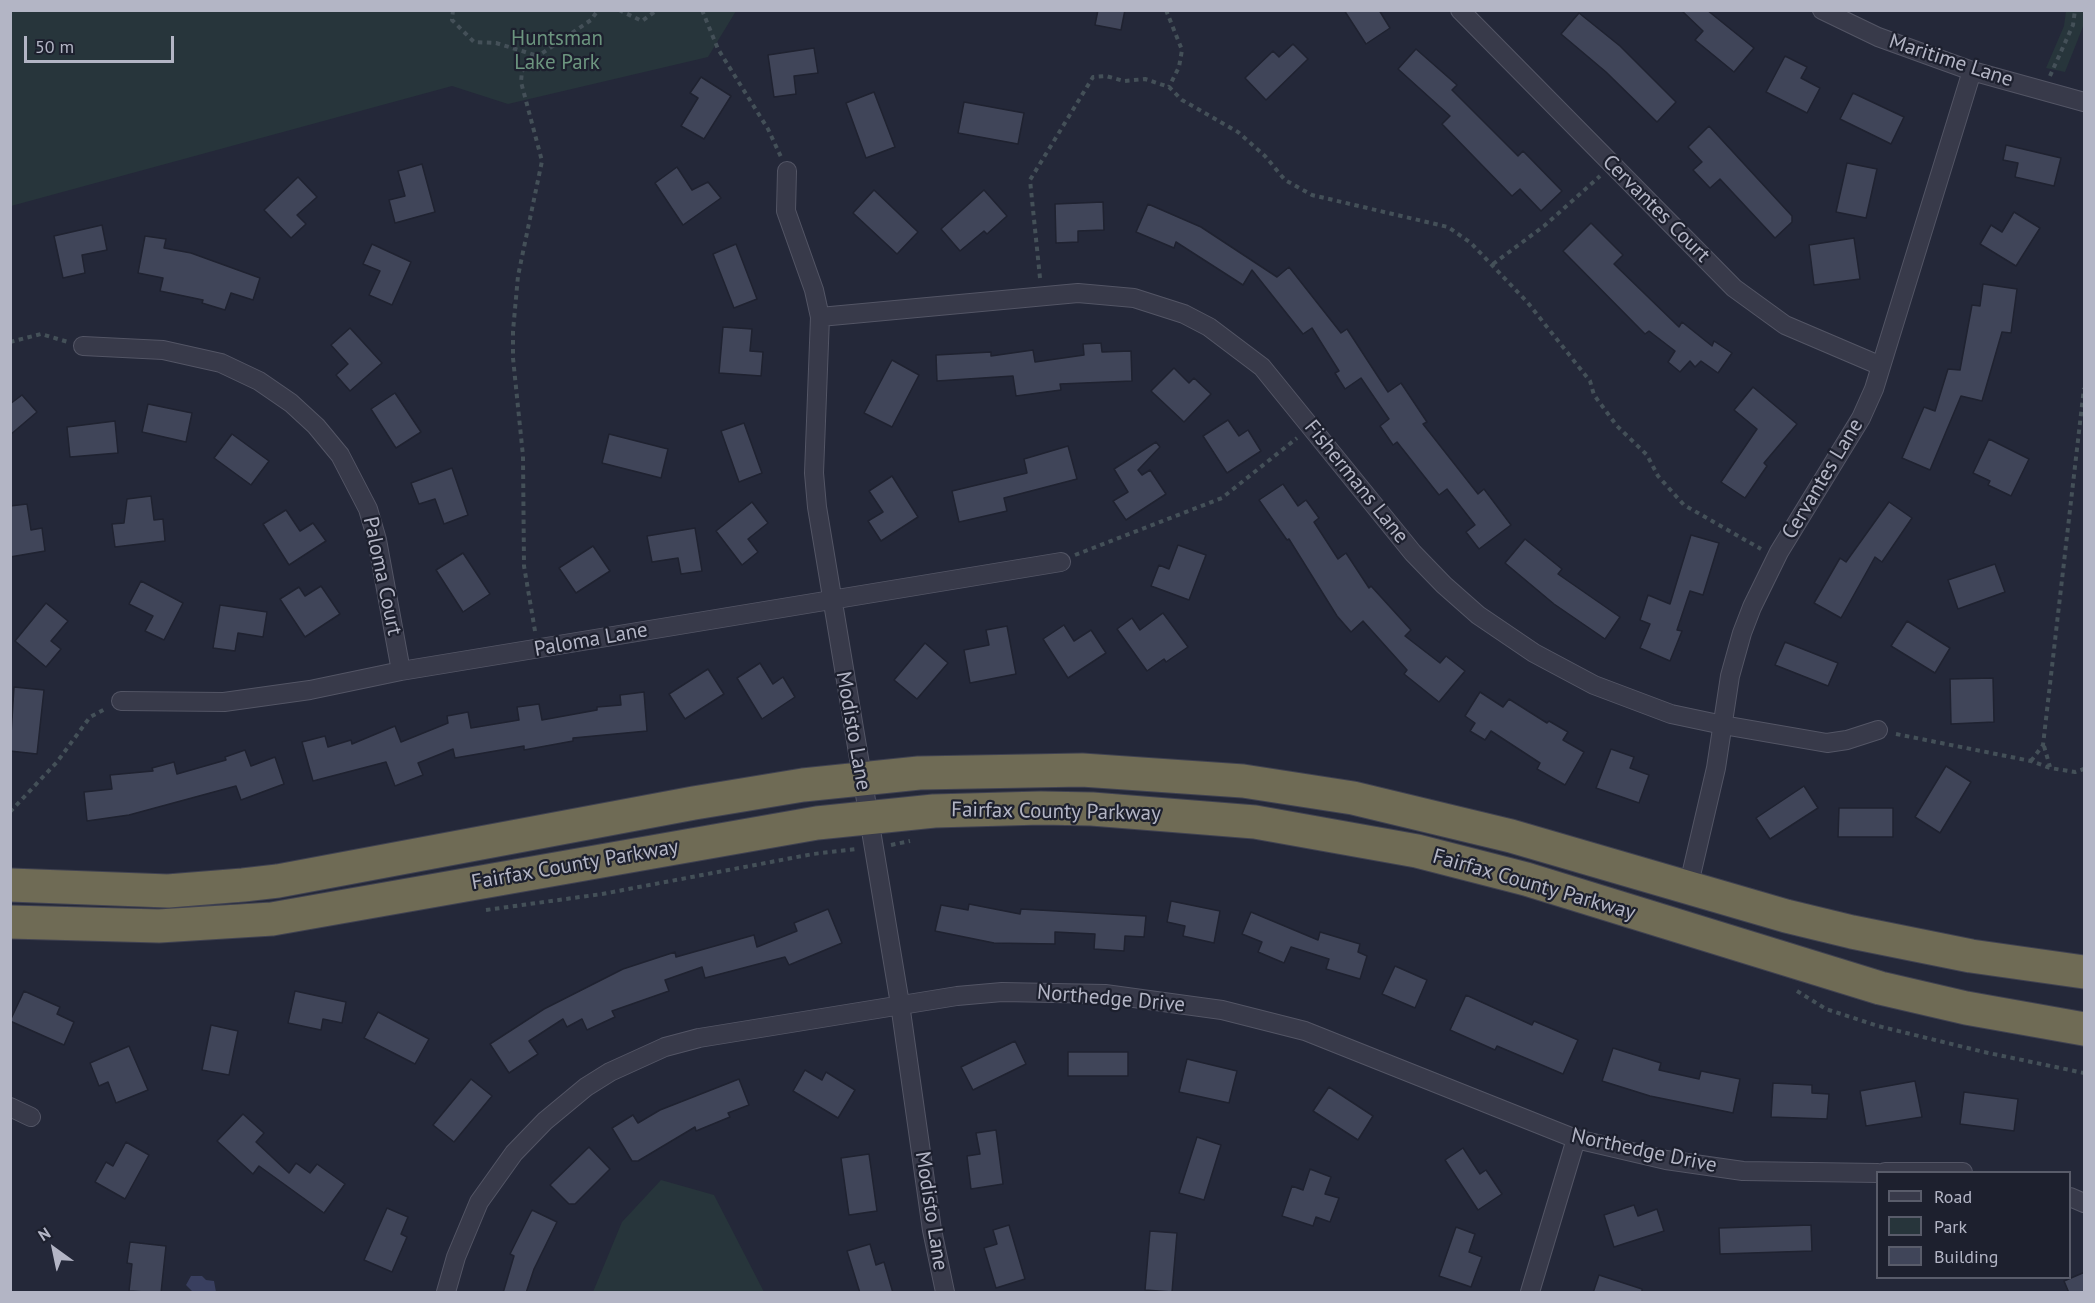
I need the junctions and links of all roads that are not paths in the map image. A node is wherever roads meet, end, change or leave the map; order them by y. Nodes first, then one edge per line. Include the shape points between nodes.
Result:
1 (1460, 10) edge
2 (1822, 10) edge
3 (1972, 70) junction
4 (2085, 102) edge
5 (787, 171) road end
6 (820, 317) junction
7 (83, 346) road end
8 (1881, 366) junction
9 (1061, 562) road end
10 (831, 600) junction
11 (401, 671) junction
12 (121, 701) road end
13 (1723, 726) junction
14 (1878, 730) road end
15 (861, 779) junction
16 (868, 816) junction
17 (10, 885) edge
18 (1688, 888) junction
19 (10, 922) edge
20 (2085, 972) edge
21 (900, 1004) junction
22 (2085, 1029) edge
23 (10, 1107) edge
24 (31, 1117) dead end
25 (1575, 1139) junction
26 (1876, 1173) edge
27 (2071, 1197) edge
28 (2085, 1203) edge
29 (446, 1293) edge
30 (945, 1293) edge
31 (1530, 1293) edge

1 - 8 street, Cervantes Court via 1734,288 1808,337
2 - 3 street, Maritime Lane via 1878,37
3 - 4 street, Maritime Lane
3 - 8 street, Cervantes Lane
5 - 6 street, Modisto Lane via 786,212
6 - 10 street, Modisto Lane via 814,473
6 - 13 street, Fishermans Lane via 1042,296 1106,294 1134,298 1184,314 1256,361 1413,553 1478,615 1534,653 1594,685 1671,714
7 - 11 street, Paloma Court via 163,350 222,363 260,381 316,426 340,455 368,509
8 - 13 street, Cervantes Lane via 1861,418 1752,607 1730,676
9 - 10 street, Paloma Lane
10 - 11 street, Paloma Lane
10 - 15 street, Modisto Lane
11 - 12 street, Paloma Lane via 310,690 224,702
13 - 14 street, Fishermans Lane via 1827,742
13 - 18 street, Cervantes Lane
15 - 16 street, Modisto Lane
15 - 17 highway, Fairfax County Parkway via 694,803 278,881 168,891
15 - 18 highway, Fairfax County Parkway via 919,773 1059,770 1138,772 1243,782 1409,810
16 - 19 highway, Fairfax County Parkway via 756,832 272,919 159,926
16 - 21 street, Modisto Lane
16 - 22 highway, Fairfax County Parkway via 975,809 1092,809 1204,816 1311,830 1469,863 1880,988
18 - 20 highway, Fairfax County Parkway via 1852,932
21 - 25 street, Northedge Drive via 980,994 1052,992 1162,1000 1222,1010 1305,1031
21 - 29 street, Northedge Drive via 676,1044 632,1061 586,1087 514,1153 479,1202
21 - 30 street, Modisto Lane via 932,1230
23 - 24 street
25 - 26 street, Northedge Drive via 1666,1160 1743,1171
25 - 31 street
27 - 28 street

